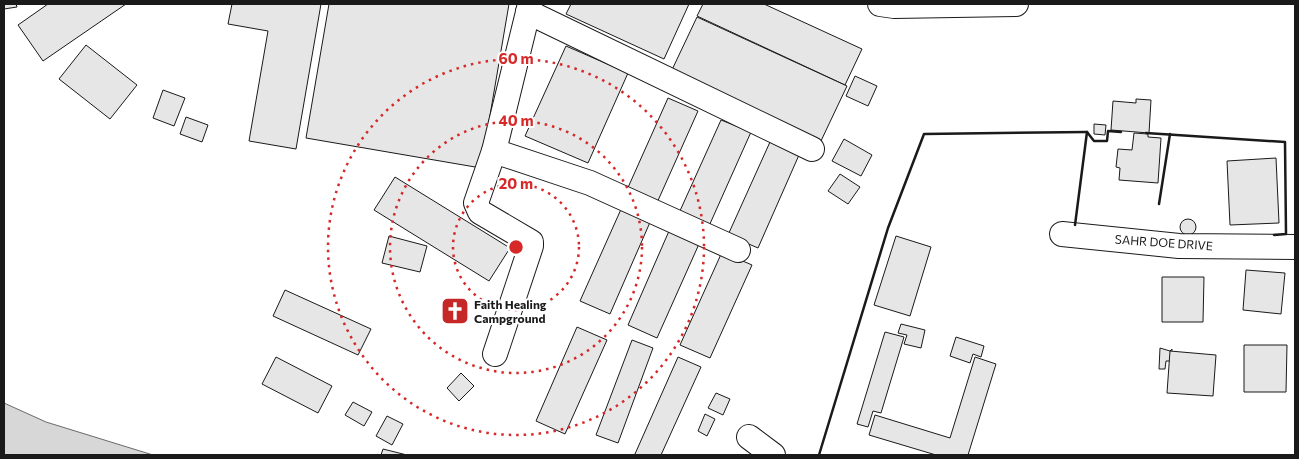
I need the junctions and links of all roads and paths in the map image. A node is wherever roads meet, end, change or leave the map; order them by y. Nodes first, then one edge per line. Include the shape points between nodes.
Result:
1 (880, 4) edge
2 (1016, 4) edge
3 (529, 8) edge
4 (812, 149) dead end
5 (494, 151) junction
6 (1062, 234) dead end
7 (1295, 247) edge
8 (738, 250) dead end
9 (495, 354) dead end
10 (749, 437) dead end
11 (773, 455) edge

1 - 2 street
3 - 4 street
3 - 5 street
5 - 8 street via 590,184
5 - 9 street via 476,203 480,212 531,242
6 - 7 street, SAHR DOE DRIVE via 1179,246
10 - 11 street

